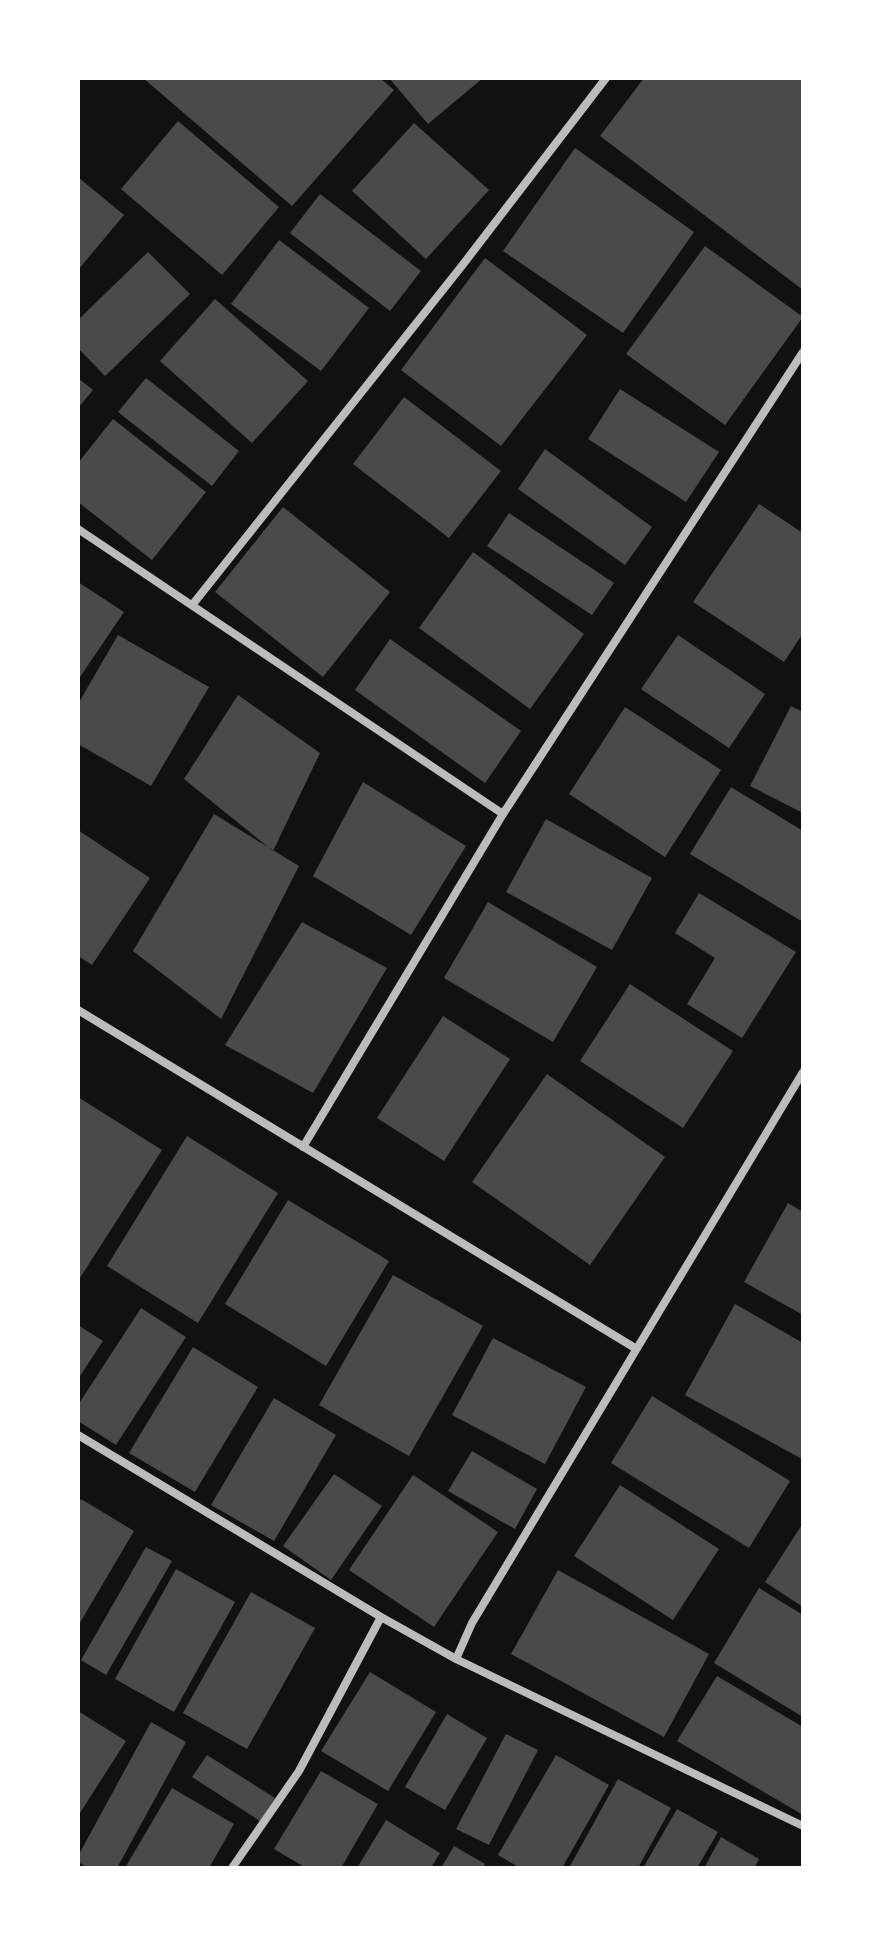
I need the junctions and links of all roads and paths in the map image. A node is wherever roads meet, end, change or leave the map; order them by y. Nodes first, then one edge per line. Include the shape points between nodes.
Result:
1 (606, 78) edge
2 (803, 352) edge
3 (78, 529) edge
4 (193, 604) junction
5 (503, 814) junction
6 (78, 1010) edge
7 (803, 1072) edge
8 (303, 1147) junction
9 (635, 1348) junction
10 (78, 1435) edge
11 (381, 1617) junction
12 (456, 1659) junction
13 (803, 1826) edge
14 (232, 1868) edge

1 - 4 street
2 - 5 street
3 - 4 street
4 - 5 street
5 - 8 street
6 - 8 street
7 - 9 street
8 - 9 street
9 - 12 street via 472,1623
10 - 11 street
11 - 12 street
11 - 14 street via 299,1771
12 - 13 street

